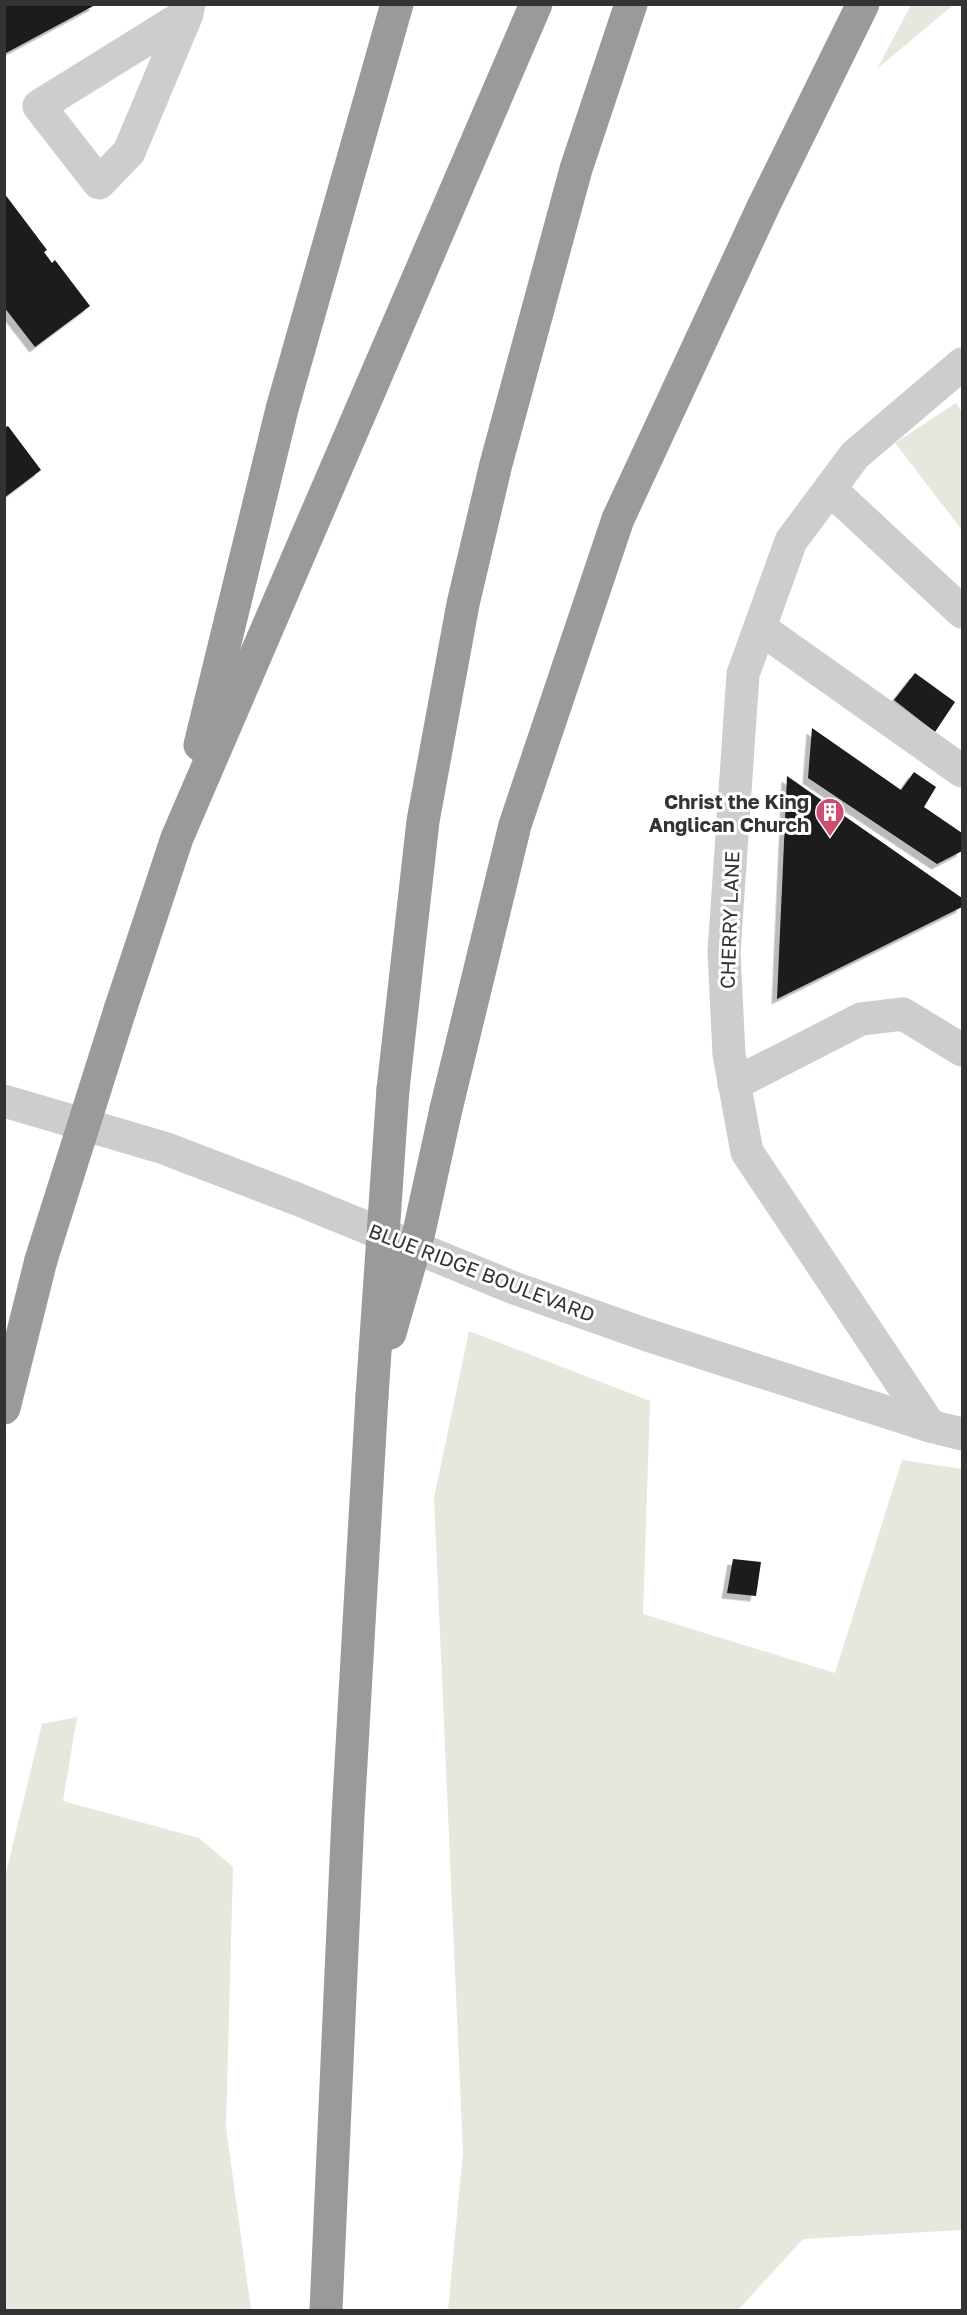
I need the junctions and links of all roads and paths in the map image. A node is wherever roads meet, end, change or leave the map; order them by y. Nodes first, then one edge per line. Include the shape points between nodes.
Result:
1 (397, 4) edge
2 (536, 4) edge
3 (631, 4) edge
4 (863, 4) edge
5 (188, 9) edge
6 (963, 364) edge
7 (830, 489) junction
8 (963, 612) edge
9 (760, 628) junction
10 (963, 771) edge
11 (177, 838) junction
12 (963, 1050) edge
13 (734, 1084) junction
14 (4, 1101) edge
15 (372, 1396) junction
16 (4, 1408) edge
17 (930, 1426) junction
18 (963, 1434) edge
19 (326, 2310) edge

1 - 11 highway via 282,409
2 - 11 highway
3 - 15 highway, bridge via 576,169 496,464 463,603 423,821 393,1089
4 - 15 highway, bridge via 764,205 618,519 515,825 446,1108 420,1233
5 - 5 street via 39,106 99,183 129,152
6 - 7 street, CHERRY LANE via 855,455
7 - 8 street
7 - 9 street, CHERRY LANE via 791,541
9 - 10 street
9 - 13 street, CHERRY LANE via 743,674 724,952
11 - 16 highway, bridge via 41,1260
12 - 13 street via 903,1014 861,1019
13 - 17 street, CHERRY LANE via 747,1152
14 - 17 street, BLUE RIDGE BOULEVARD via 164,1148 514,1288
15 - 19 highway
17 - 18 street, BLUE RIDGE BOULEVARD

